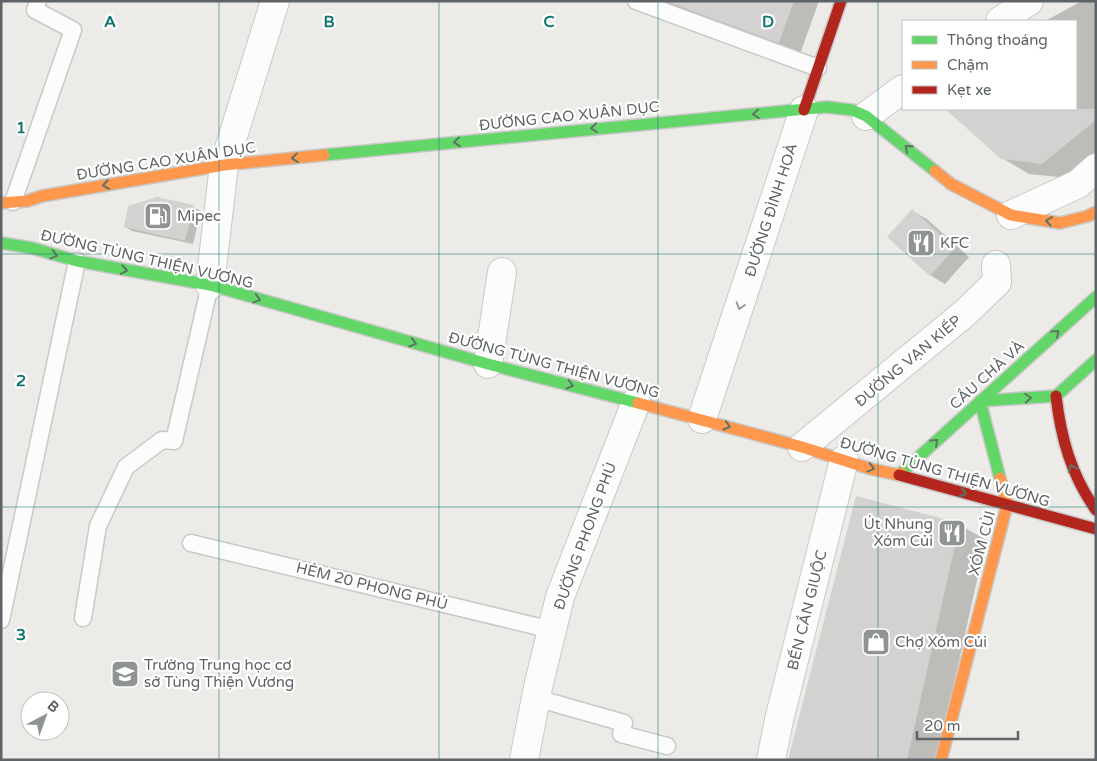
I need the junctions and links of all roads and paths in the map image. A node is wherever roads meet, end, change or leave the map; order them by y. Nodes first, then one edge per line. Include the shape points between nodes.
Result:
1 (38, 1) edge
2 (275, 1) edge
3 (636, 1) edge
4 (841, 1) edge
5 (1029, 1) edge
6 (1001, 20) edge
7 (818, 68) junction
8 (902, 91) edge
9 (804, 110) junction
10 (866, 116) junction
11 (224, 165) junction
12 (1096, 168) edge
13 (7, 203) edge
14 (1096, 212) edge
15 (1011, 215) junction
16 (1, 243) edge
17 (76, 261) junction
18 (996, 265) dead end
19 (502, 272) dead end
20 (210, 285) junction
21 (1093, 300) edge
22 (1096, 360) edge
23 (488, 364) junction
24 (1056, 396) junction
25 (980, 401) junction
26 (636, 402) junction
27 (702, 419) junction
28 (802, 447) junction
29 (844, 460) junction
30 (899, 475) junction
31 (1007, 505) junction
32 (1096, 510) edge
33 (1096, 529) edge
34 (192, 542) dead end
35 (82, 618) dead end
36 (1, 620) edge
37 (552, 630) junction
38 (536, 698) junction
39 (667, 746) dead end
40 (524, 760) edge
41 (771, 760) edge
42 (941, 760) edge

1 - 13 lane via 35,10 74,30
2 - 11 street
3 - 7 lane
4 - 7 main road, ĐƯỜNG ĐÌNH HOÀ
5 - 6 street
7 - 9 main road, ĐƯỜNG ĐÌNH HOÀ
8 - 10 street
9 - 10 main road, ĐƯỜNG CAO XUÂN DỤC via 852,110
9 -> 11 main road, ĐƯỜNG CAO XUÂN DỤC
9 -> 27 street, ĐƯỜNG ĐÌNH HOÀ
15 -> 10 main road, ĐƯỜNG CAO XUÂN DỤC via 951,184
11 -> 13 main road, ĐƯỜNG CAO XUÂN DỤC
11 - 20 street
12 - 15 street via 1078,184
14 -> 15 main road, ĐƯỜNG CAO XUÂN DỤC via 1060,223
16 -> 17 main road, ĐƯỜNG TÙNG THIỆN VƯƠNG
17 -> 20 main road, ĐƯỜNG TÙNG THIỆN VƯƠNG
17 - 36 lane
18 - 28 street, ĐƯỜNG VẠN KIẾP via 996,282 965,313
19 - 23 street
20 -> 23 main road, ĐƯỜNG TÙNG THIỆN VƯƠNG
20 - 35 lane via 174,441 162,440 126,467 98,526
25 -> 21 main road, CẦU CHÀ VÀ
22 - 24 main road
23 -> 26 main road, ĐƯỜNG TÙNG THIỆN VƯƠNG
25 -> 24 main road
32 -> 24 main road via 1070,465 1060,432
30 -> 25 main road, CẦU CHÀ VÀ
25 - 31 main road, XÓM CỦI
26 - 27 main road, ĐƯỜNG TÙNG THIỆN VƯƠNG
26 - 37 street, ĐƯỜNG PHONG PHÚ via 560,597
27 -> 28 main road, ĐƯỜNG TÙNG THIỆN VƯƠNG
28 - 29 main road, ĐƯỜNG TÙNG THIỆN VƯƠNG
29 -> 30 main road, ĐƯỜNG TÙNG THIỆN VƯƠNG
29 - 41 street, BẾN CẦN GIUỘC
30 -> 31 main road, ĐƯỜNG TÙNG THIỆN VƯƠNG
31 - 33 main road, ĐƯỜNG TÙNG THIỆN VƯƠNG
31 - 42 main road, XÓM CỦI
34 - 37 lane, HẺM 20 PHONG PHÚ
37 - 38 street, ĐƯỜNG PHONG PHÚ
38 - 39 lane via 624,723 621,734
38 - 40 street, ĐƯỜNG PHONG PHÚ

